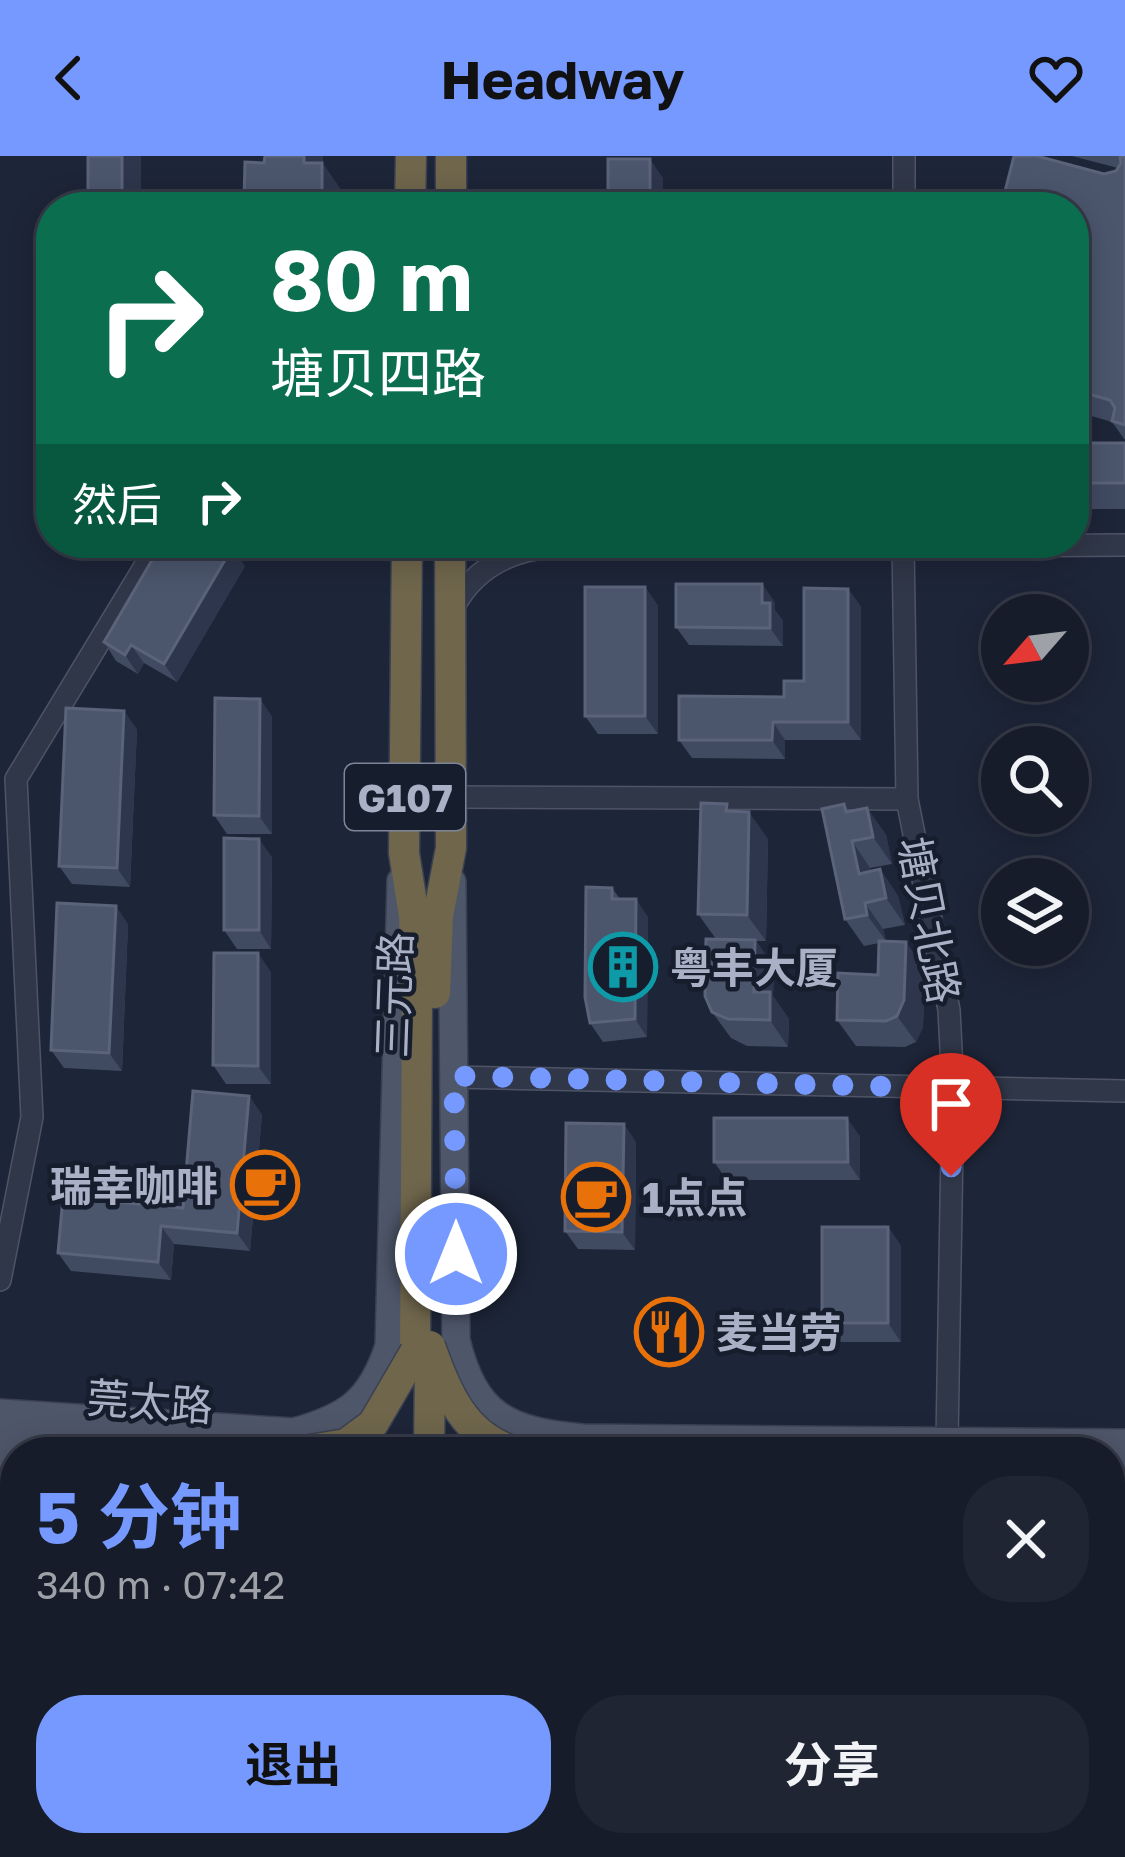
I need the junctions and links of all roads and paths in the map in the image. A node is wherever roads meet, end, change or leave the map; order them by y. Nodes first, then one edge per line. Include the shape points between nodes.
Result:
1 (411, 156) edge
2 (451, 156) edge
3 (904, 156) edge
4 (410, 192) edge
5 (451, 192) edge
6 (904, 192) edge
7 (1089, 545) edge
8 (1125, 545) edge
9 (150, 558) edge
10 (407, 558) edge
11 (451, 558) edge
12 (504, 558) edge
13 (903, 558) edge
14 (450, 613) junction
15 (450, 797) junction
16 (907, 800) junction
17 (451, 848) junction
18 (404, 853) junction
19 (425, 1048) junction
20 (454, 1076) junction
21 (953, 1088) junction
22 (1125, 1091) edge
23 (0, 1280) edge
24 (423, 1349) junction
25 (484, 1400) junction
26 (359, 1402) junction
27 (0, 1413) edge
28 (0, 1432) edge
29 (74, 1437) edge
30 (332, 1437) edge
31 (355, 1437) edge
32 (414, 1437) edge
33 (428, 1437) edge
34 (485, 1437) edge
35 (512, 1437) edge
36 (639, 1437) edge
37 (947, 1437) edge

1 - 4 highway
2 - 5 highway
3 - 6 street
7 - 8 street
9 - 23 street via 16,779 32,1117
10 - 18 highway, 三元路 / G107
11 - 14 highway, 三元路 / G107
12 - 14 street via 465,588
13 - 16 street, 塘贝北路
14 - 15 highway, 三元路 / G107
15 - 16 street
15 - 17 highway, 三元路 / G107
16 - 21 street, 塘贝北路 via 949,1010
17 - 19 highway, 三元路 / G107
17 - 20 main road
18 - 19 highway, 三元路 / G107
18 - 26 main road via 389,1346 379,1378
19 - 24 highway, 三元路 / G107
20 - 21 street
20 - 25 main road via 456,1340 465,1377
21 - 22 street
21 - 37 street, 塘贝北路
24 - 31 highway, bridge via 373,1424
24 - 32 highway, 三元路 / G107
24 - 33 highway, 三元路 / G107, bridge
24 - 34 highway, bridge via 470,1427
25 - 26 main road via 421,1379
25 - 35 main road
25 - 36 main road via 506,1423 562,1436
26 - 27 main road via 336,1420 294,1432
26 - 30 main road
28 - 29 main road, 莞太路

